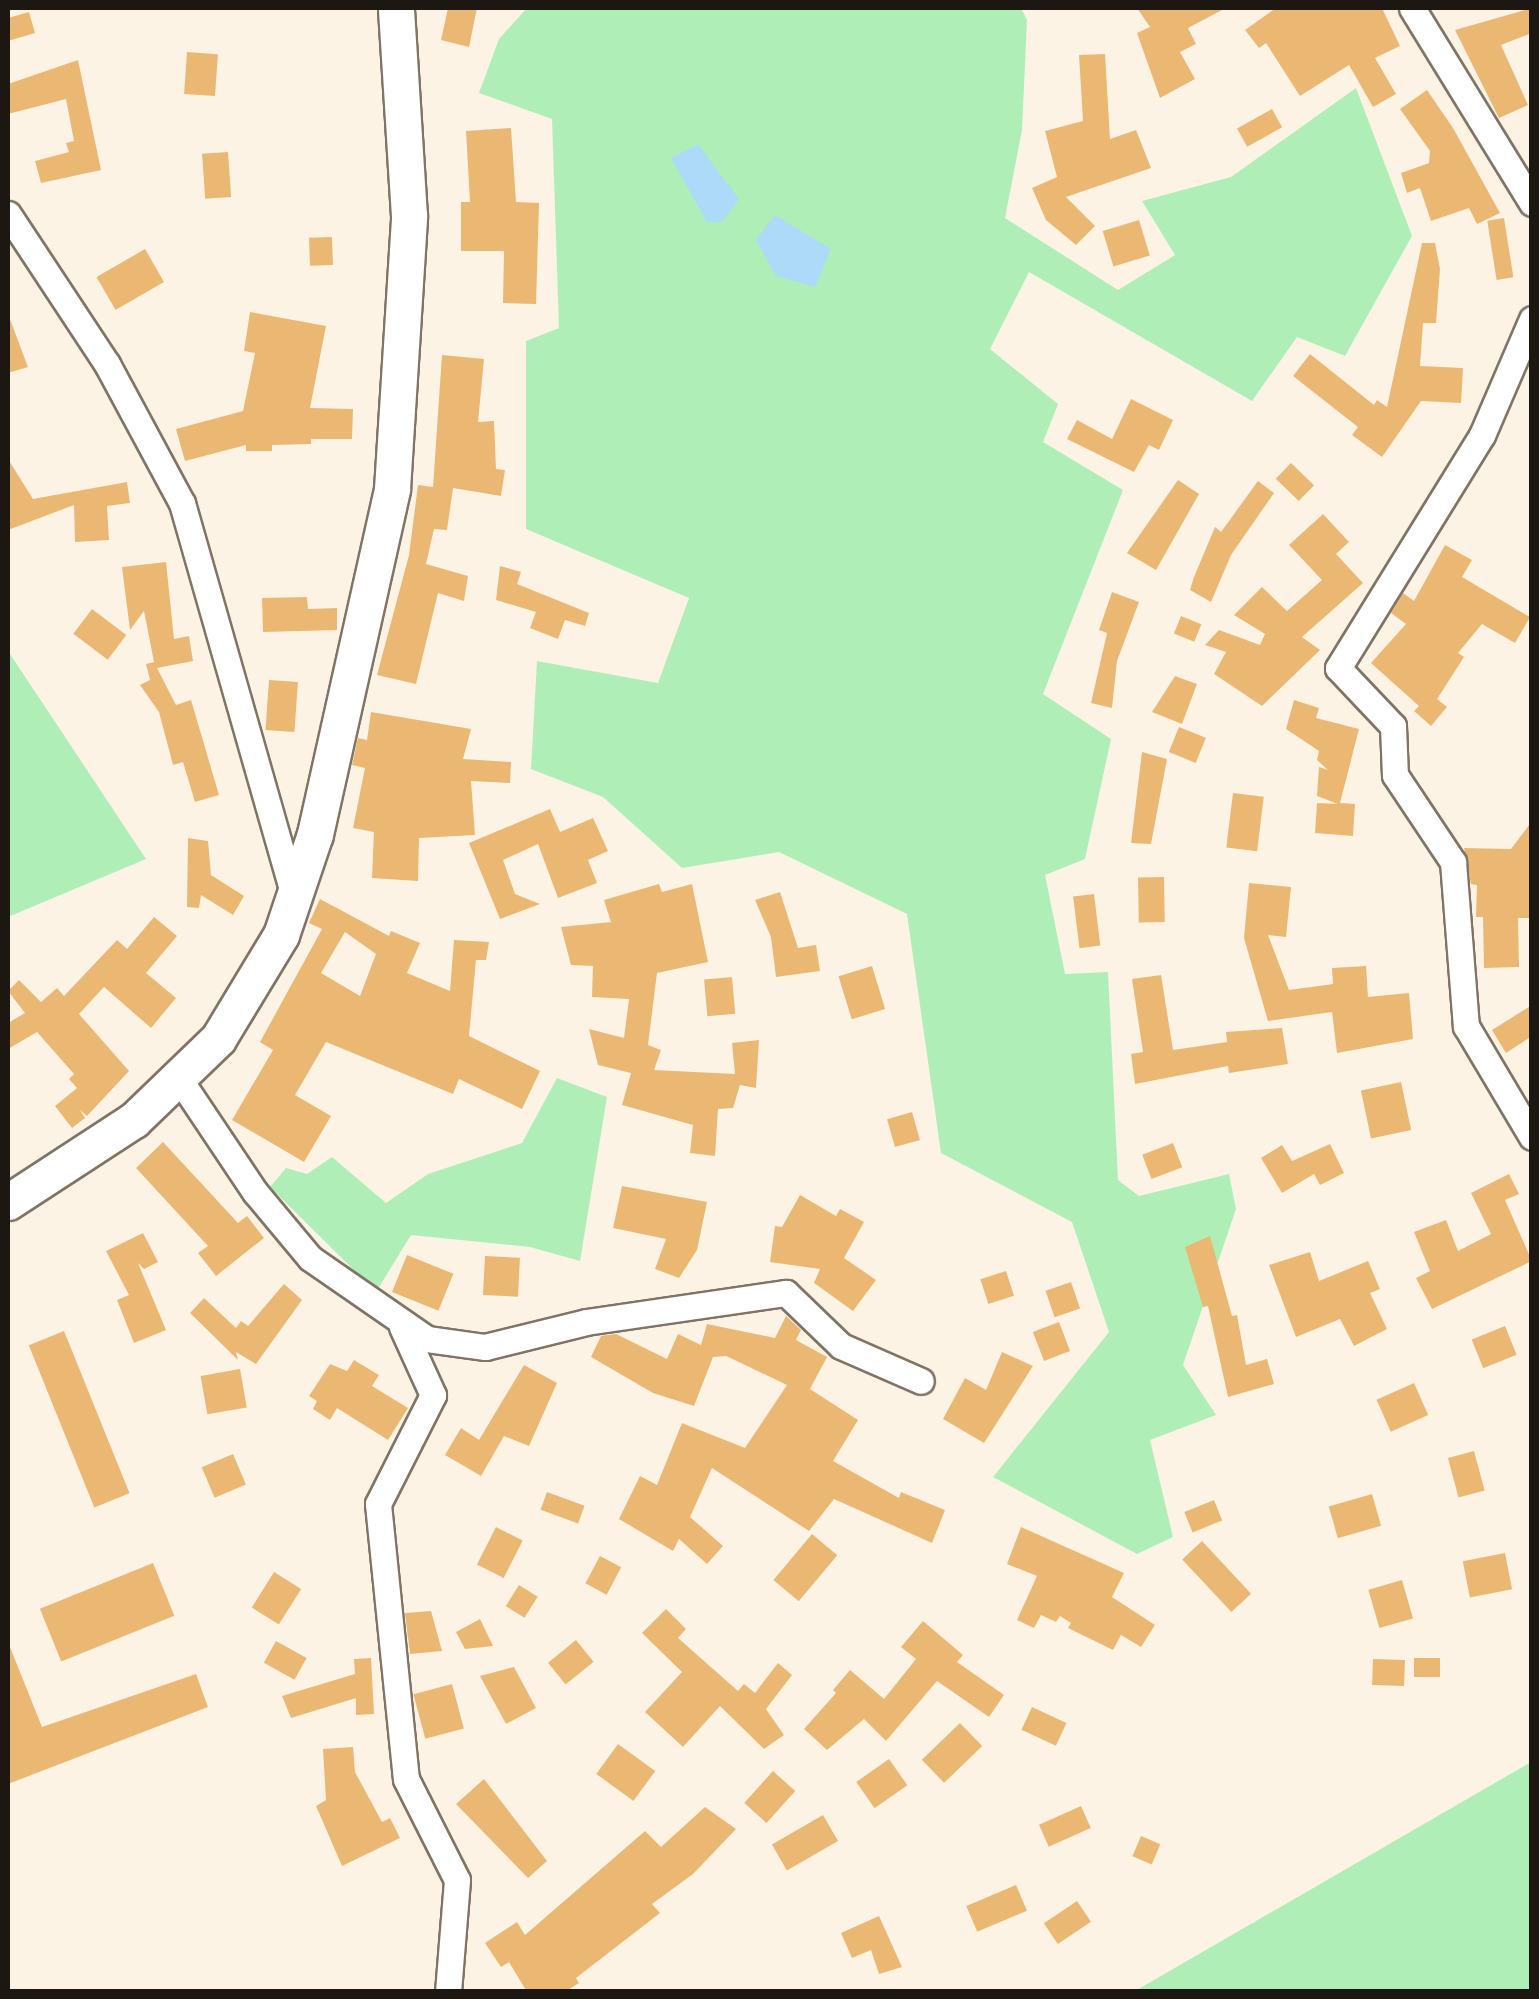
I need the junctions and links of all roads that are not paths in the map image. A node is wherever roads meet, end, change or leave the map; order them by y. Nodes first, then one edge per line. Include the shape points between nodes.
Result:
1 (396, 8) edge
2 (1412, 8) edge
3 (1532, 203) edge
4 (8, 214) edge
5 (1532, 319) edge
6 (294, 896) junction
7 (180, 1080) junction
8 (1532, 1137) edge
9 (8, 1202) edge
10 (402, 1327) junction
11 (922, 1381) dead end
12 (448, 1992) edge

1 - 6 main road via 409,216 392,489 336,755
2 - 3 street
4 - 6 street via 107,364 182,503
5 - 8 street via 1482,435 1338,668 1393,726 1395,775 1453,862 1466,1026
6 - 7 main road via 248,993
7 - 9 main road via 87,1156
7 - 10 street via 310,1258
10 - 11 street via 454,1345 484,1347 586,1322 786,1293 841,1346
10 - 12 street via 433,1396 378,1504 406,1780 457,1880

